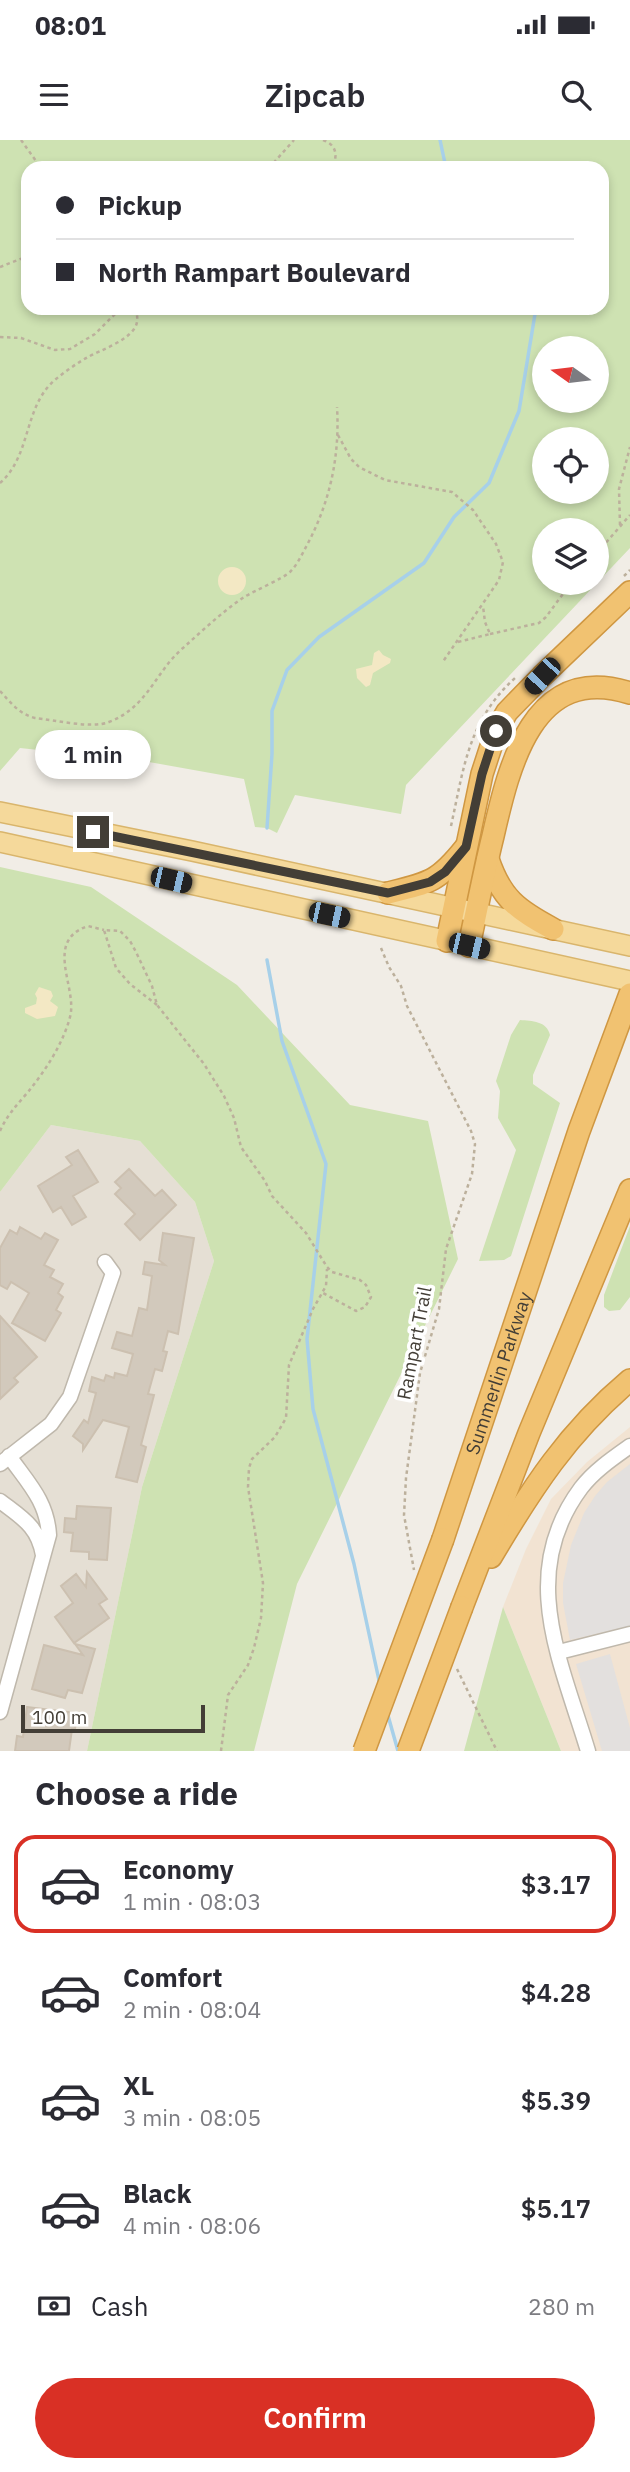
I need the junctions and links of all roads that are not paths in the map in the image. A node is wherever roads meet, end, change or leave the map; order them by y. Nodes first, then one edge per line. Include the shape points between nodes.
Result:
1 (630, 592) edge
2 (630, 693) edge
3 (0, 812) edge
4 (0, 842) edge
5 (466, 847) junction
6 (488, 858) junction
7 (388, 893) junction
8 (454, 907) junction
9 (476, 912) junction
10 (553, 929) junction
11 (447, 941) junction
12 (469, 946) junction
13 (630, 946) edge
14 (630, 981) edge
15 (630, 995) edge
16 (630, 1190) edge
17 (105, 1262) dead end
18 (630, 1381) edge
19 (630, 1446) edge
20 (5, 1460) edge
21 (0, 1501) edge
22 (41, 1569) junction
23 (461, 1606) junction
24 (630, 1634) edge
25 (559, 1652) junction
26 (0, 1712) edge
27 (363, 1751) edge
28 (408, 1751) edge
29 (588, 1751) edge

1 - 5 highway via 507,712 487,756
2 - 6 highway via 601,687 579,691 555,701 537,716 515,754
3 - 7 main road
4 - 11 main road
5 - 7 highway via 430,882
5 - 8 highway
6 - 9 highway
6 - 10 highway via 504,895
7 - 8 main road
8 - 9 main road
8 - 11 highway
9 - 10 main road
9 - 12 highway
10 - 13 main road
11 - 12 main road
12 - 14 main road
15 - 27 highway, Summerlin Parkway, bridge via 579,1131 443,1539
16 - 23 highway
17 - 20 street via 113,1273 70,1396 51,1424
18 - 23 highway via 554,1458
19 - 25 street via 581,1488 556,1537 546,1591
20 - 22 street via 44,1504 49,1535
21 - 22 street via 34,1528 41,1541
22 - 26 street
23 - 28 highway, bridge
24 - 25 street
25 - 29 street

